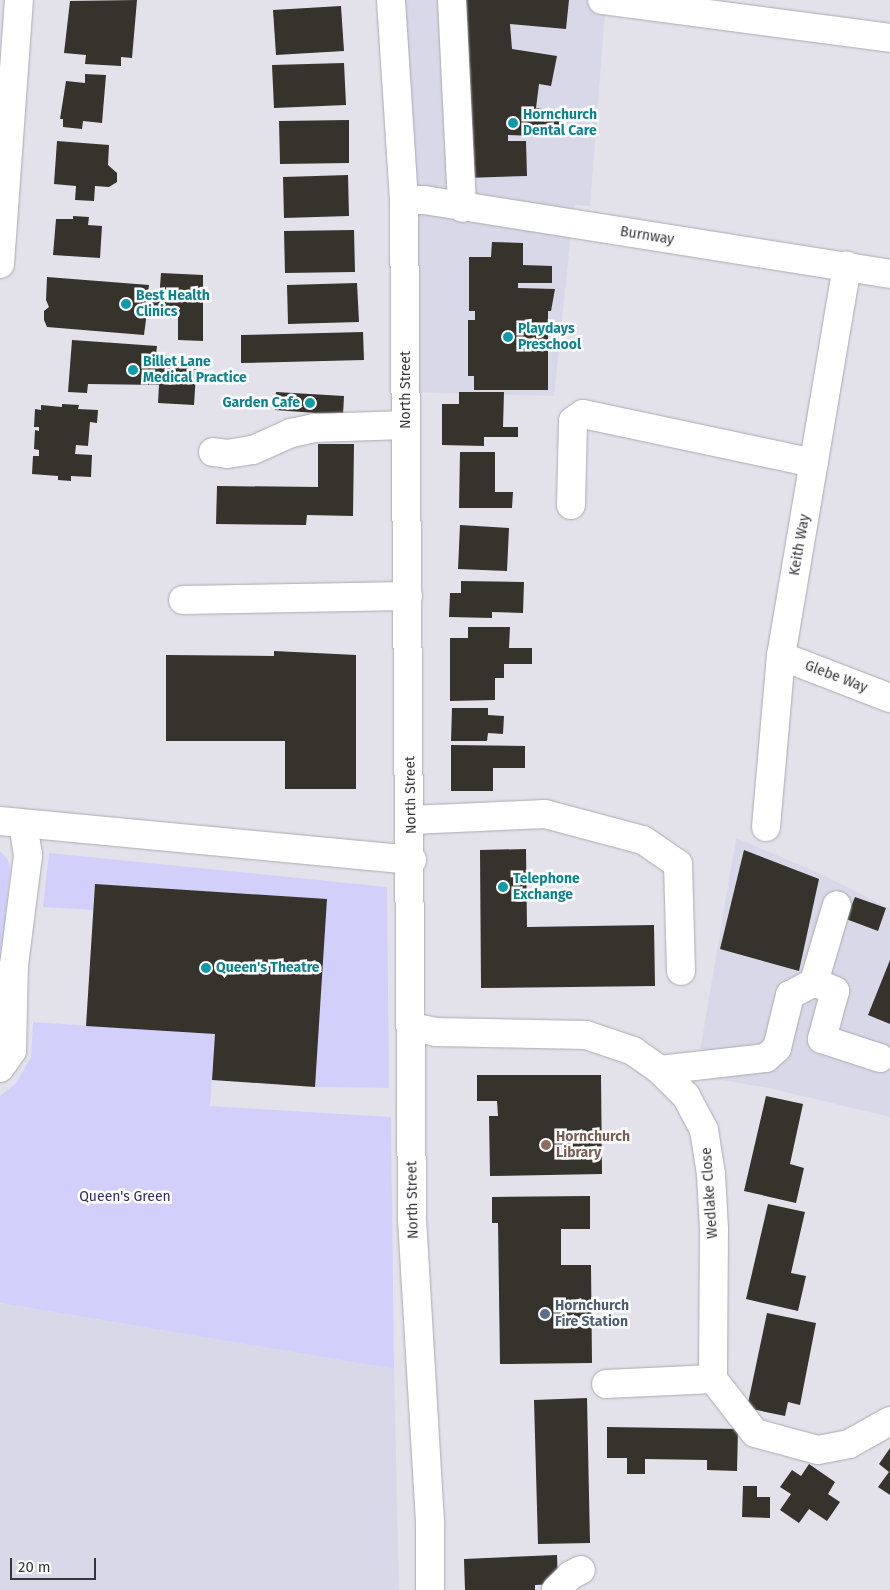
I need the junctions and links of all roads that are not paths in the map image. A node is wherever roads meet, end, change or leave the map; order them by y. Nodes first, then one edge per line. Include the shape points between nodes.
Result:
1 (19, 0) edge
2 (392, 0) edge
3 (452, 0) edge
4 (602, 0) edge
5 (890, 38) edge
6 (404, 200) junction
7 (462, 208) junction
8 (0, 264) edge
9 (847, 266) junction
10 (890, 274) edge
11 (406, 425) junction
12 (213, 452) dead end
13 (814, 463) junction
14 (571, 505) dead end
15 (408, 596) junction
16 (183, 600) dead end
17 (781, 656) junction
18 (890, 698) edge
19 (411, 820) junction
20 (12, 823) edge
21 (766, 827) dead end
22 (412, 860) junction
23 (837, 905) dead end
24 (681, 971) dead end
25 (814, 982) junction
26 (411, 1027) junction
27 (880, 1058) dead end
28 (0, 1068) edge
29 (660, 1070) junction
30 (712, 1379) junction
31 (606, 1384) dead end
32 (890, 1421) edge
33 (581, 1570) dead end
34 (430, 1590) edge
35 (556, 1590) edge

1 - 8 street
2 - 6 street, North Street
3 - 7 street
4 - 5 street
6 - 7 street, Burnway via 424,200
6 - 11 street, North Street
7 - 9 street, Burnway
9 - 10 street, Burnway
9 - 13 street, Keith Way
11 - 12 street via 314,428 291,433 252,450 227,454
11 - 15 street, North Street
13 - 14 street via 583,414 573,421
13 - 17 street, Keith Way
15 - 16 street
15 - 19 street, North Street
17 - 18 street, Glebe Way
17 - 21 street, Keith Way
19 - 22 street, North Street
19 - 24 street via 545,814 643,840 678,864
20 - 22 street
20 - 28 street via 28,855 14,965 12,1050
22 - 26 street, North Street
23 - 25 street
25 - 27 street via 835,991 822,1040
25 - 29 street via 790,995 777,1048 766,1058
26 - 29 street, Wedlake Close via 436,1032 586,1035 633,1051
26 - 34 street, North Street via 412,1219 430,1525
29 - 30 street, Wedlake Close via 686,1096 704,1130 714,1229
30 - 31 street
30 - 32 street via 755,1433 818,1450 849,1444
33 - 35 street

